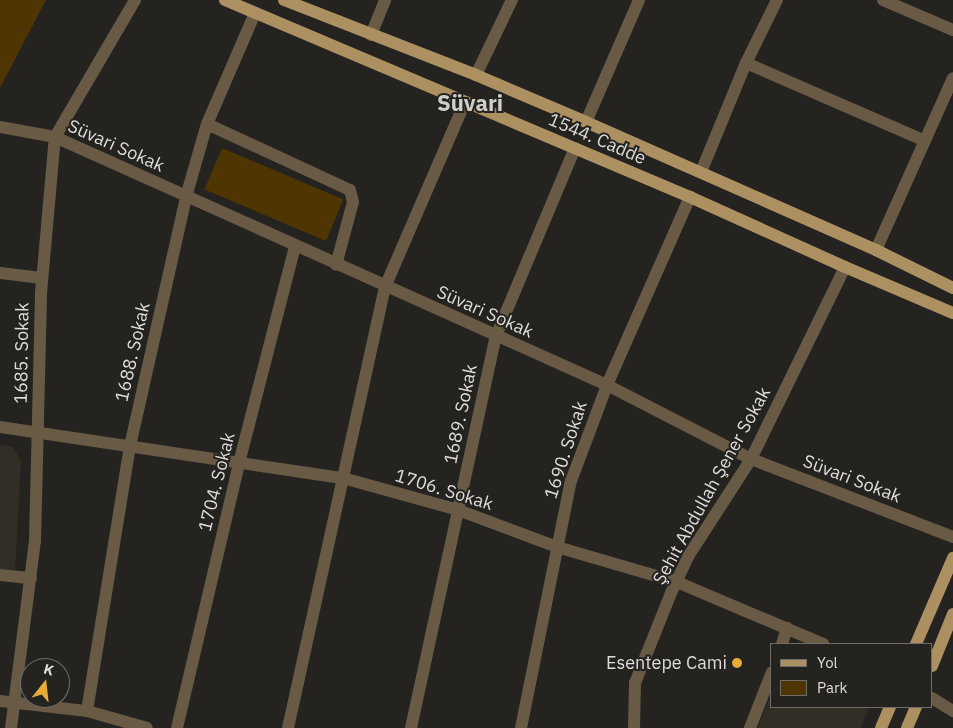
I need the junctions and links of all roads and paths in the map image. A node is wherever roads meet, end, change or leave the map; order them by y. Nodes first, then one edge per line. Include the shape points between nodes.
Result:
1 (136, 0) edge
2 (225, 0) edge
3 (284, 0) edge
4 (385, 0) edge
5 (512, 0) edge
6 (639, 0) edge
7 (776, 0) edge
8 (884, 0) edge
9 (256, 13) junction
10 (953, 30) edge
11 (371, 35) junction
12 (746, 63) junction
13 (476, 75) junction
14 (953, 78) edge
15 (464, 102) junction
16 (586, 122) junction
17 (207, 124) junction
18 (0, 127) edge
19 (55, 137) junction
20 (925, 141) junction
21 (575, 148) junction
22 (701, 172) junction
23 (186, 197) junction
24 (690, 198) junction
25 (295, 246) junction
26 (876, 250) junction
27 (336, 265) junction
28 (845, 267) junction
29 (0, 273) edge
30 (42, 278) junction
31 (385, 287) junction
32 (953, 288) edge
33 (953, 313) edge
34 (496, 336) junction
35 (606, 385) junction
36 (0, 427) edge
37 (38, 432) junction
38 (130, 446) junction
39 (751, 459) junction
40 (239, 463) junction
41 (343, 478) junction
42 (458, 510) junction
43 (953, 537) edge
44 (557, 547) junction
45 (953, 558) edge
46 (0, 575) edge
47 (31, 578) junction
48 (677, 582) junction
49 (953, 614) edge
50 (787, 628) junction
51 (782, 643) edge
52 (821, 643) edge
53 (916, 643) edge
54 (933, 664) edge
55 (770, 677) edge
56 (933, 699) edge
57 (0, 701) edge
58 (14, 701) junction
59 (890, 708) edge
60 (916, 708) edge
61 (88, 711) junction
62 (953, 711) edge
63 (11, 728) edge
64 (147, 728) edge
65 (177, 728) edge
66 (288, 728) edge
67 (411, 728) edge
68 (521, 728) edge
69 (634, 728) edge
70 (750, 728) edge
71 (881, 728) edge
72 (907, 728) edge

1 - 19 street, 1685. Sokak
2 - 9 main road, 1544. Cadde
3 - 11 main road, 1544. Cadde
4 - 11 street
5 - 13 street
6 - 16 street
7 - 12 street
8 - 10 street
9 - 15 main road, 1544. Cadde
9 - 17 street, 1688. Sokak
11 - 13 main road, 1544. Cadde
12 - 20 street
12 - 22 street
13 - 16 main road, 1544. Cadde
14 - 20 street
15 - 21 main road, 1544. Cadde
15 - 31 street
16 - 22 main road, 1544. Cadde
17 - 23 street, 1688. Sokak
17 - 27 street via 350,190 352,202
18 - 19 street, Süvari Sokak
19 - 23 street, Süvari Sokak
19 - 30 street, 1685. Sokak
20 - 26 street
21 - 24 main road, 1544. Cadde
21 - 34 street, 1689. Sokak
22 - 26 main road, 1544. Cadde
23 - 25 street, Süvari Sokak
23 - 38 street, 1688. Sokak
24 - 28 main road, 1544. Cadde
24 - 35 street, 1690. Sokak
25 - 27 street, Süvari Sokak
25 - 40 street, 1704. Sokak
26 - 32 main road, 1544. Cadde
27 - 31 street, Süvari Sokak
28 - 33 main road, 1544. Cadde
28 - 39 street, Şehit Abdullah Şener Sokak
29 - 30 street
30 - 37 street, 1685. Sokak
31 - 34 street, Süvari Sokak
31 - 41 street
34 - 35 street, Süvari Sokak
34 - 42 street, 1689. Sokak
35 - 39 street, Süvari Sokak
35 - 44 street, 1690. Sokak via 571,481
36 - 37 street, 1706. Sokak
37 - 38 street, 1706. Sokak
37 - 47 street, 1685. Sokak
38 - 40 street, 1706. Sokak
38 - 61 street, 1688. Sokak
39 - 43 street, Süvari Sokak
39 - 48 street, Şehit Abdullah Şener Sokak via 690,555
40 - 41 street, 1706. Sokak
40 - 65 street, 1704. Sokak
41 - 42 street, 1706. Sokak
41 - 66 street
42 - 44 street, 1706. Sokak
42 - 67 street, 1689. Sokak
44 - 48 street, 1706. Sokak
44 - 68 street, 1690. Sokak
45 - 53 main road
46 - 47 street
47 - 58 street, 1685. Sokak
48 - 50 street, 1706. Sokak
48 - 69 street, Şehit Abdullah Şener Sokak via 635,683
49 - 54 main road
50 - 51 street
50 - 52 street, 1706. Sokak
55 - 70 street
56 - 62 street
57 - 58 street
58 - 61 street
58 - 63 street, 1685. Sokak
59 - 71 main road
60 - 72 main road
61 - 64 street

